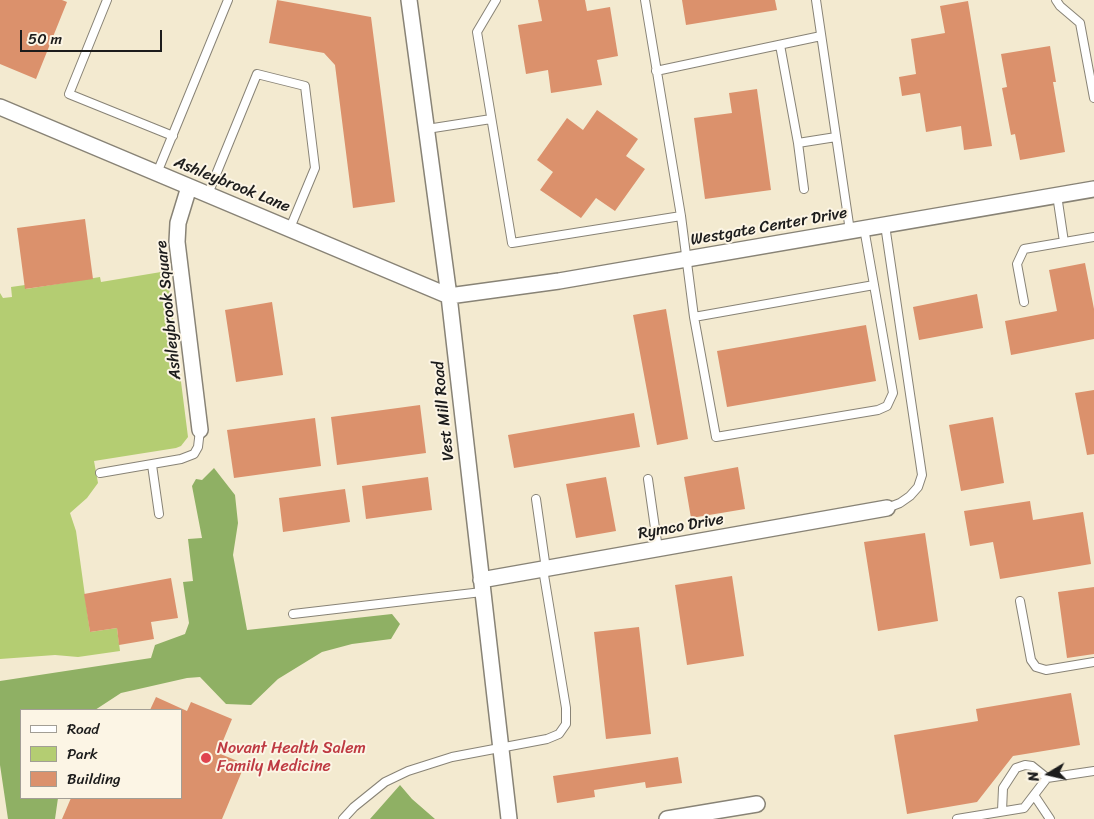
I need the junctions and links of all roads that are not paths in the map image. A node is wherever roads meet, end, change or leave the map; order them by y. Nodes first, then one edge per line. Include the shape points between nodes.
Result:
1 (107, 0) edge
2 (228, 0) edge
3 (409, 0) edge
4 (496, 0) edge
5 (644, 0) edge
6 (816, 0) edge
7 (1056, 0) edge
8 (821, 36) junction
9 (780, 44) junction
10 (656, 72) junction
11 (1094, 98) edge
12 (0, 107) edge
13 (491, 119) junction
14 (427, 129) junction
15 (173, 136) junction
16 (836, 137) junction
17 (798, 143) junction
18 (157, 173) junction
19 (189, 187) junction
20 (1094, 189) edge
21 (804, 190) dead end
22 (208, 194) junction
23 (1057, 195) junction
24 (681, 216) junction
25 (885, 225) junction
26 (290, 228) junction
27 (857, 230) junction
28 (1094, 237) edge
29 (1064, 242) junction
30 (688, 258) junction
31 (874, 285) junction
32 (449, 296) junction
33 (1024, 302) dead end
34 (694, 317) junction
35 (200, 430) joint
36 (152, 465) junction
37 (100, 473) dead end
38 (648, 478) dead end
39 (536, 499) dead end
40 (887, 508) joint
41 (159, 514) dead end
42 (658, 549) junction
43 (544, 569) junction
44 (482, 586) junction
45 (1020, 601) dead end
46 (293, 614) dead end
47 (1094, 662) edge
48 (499, 748) junction
49 (1094, 771) edge
50 (1047, 778) junction
51 (1034, 795) junction
52 (757, 804) dead end
53 (1002, 811) junction
54 (343, 819) edge
55 (509, 819) edge
56 (667, 819) edge
57 (957, 819) edge
58 (1050, 819) edge

1 - 15 lane via 69,94
2 - 15 lane
3 - 14 street, Vest Mill Road
4 - 13 lane via 477,32
5 - 10 lane
6 - 8 lane
7 - 11 lane via 1080,23
8 - 9 lane
8 - 16 lane
9 - 10 lane
9 - 17 lane
10 - 24 lane
12 - 18 street, Ashleybrook Lane
13 - 14 lane
13 - 24 lane via 512,243
14 - 32 street, Vest Mill Road
15 - 18 lane
16 - 17 lane
16 - 27 lane
17 - 21 lane
18 - 19 street, Ashleybrook Lane
19 - 22 street, Ashleybrook Lane
19 - 35 street, Ashleybrook Square via 178,222 177,242
20 - 23 street, Westgate Center Drive
22 - 26 street, Ashleybrook Lane
22 - 26 lane via 257,74 305,86 315,168
23 - 25 street, Westgate Center Drive
23 - 29 lane
24 - 30 lane
25 - 27 street, Westgate Center Drive
25 - 40 lane via 922,475 910,496
26 - 32 street, Ashleybrook Lane
27 - 30 street, Westgate Center Drive
27 - 31 lane
28 - 29 lane
29 - 33 lane via 1024,250 1017,264
30 - 32 street, Westgate Center Drive
30 - 34 lane
31 - 34 lane
31 - 34 lane via 892,393 886,406 878,410 716,437
32 - 44 street, Vest Mill Road
35 - 36 lane via 194,454 181,460
36 - 37 lane
36 - 41 lane
38 - 42 lane
39 - 43 lane
40 - 42 street, Rymco Drive
42 - 43 street, Rymco Drive
43 - 44 street, Rymco Drive
43 - 48 lane via 566,724 559,734 547,739
44 - 46 lane
44 - 48 street, Vest Mill Road
45 - 47 lane via 1031,660 1036,667 1046,670
48 - 54 lane via 452,757 408,771 380,786
48 - 55 street, Vest Mill Road
49 - 50 lane
50 - 51 lane
50 - 53 lane via 1032,766 1016,768 1003,788
51 - 53 lane via 1024,808
51 - 58 lane
52 - 56 street
53 - 57 lane

